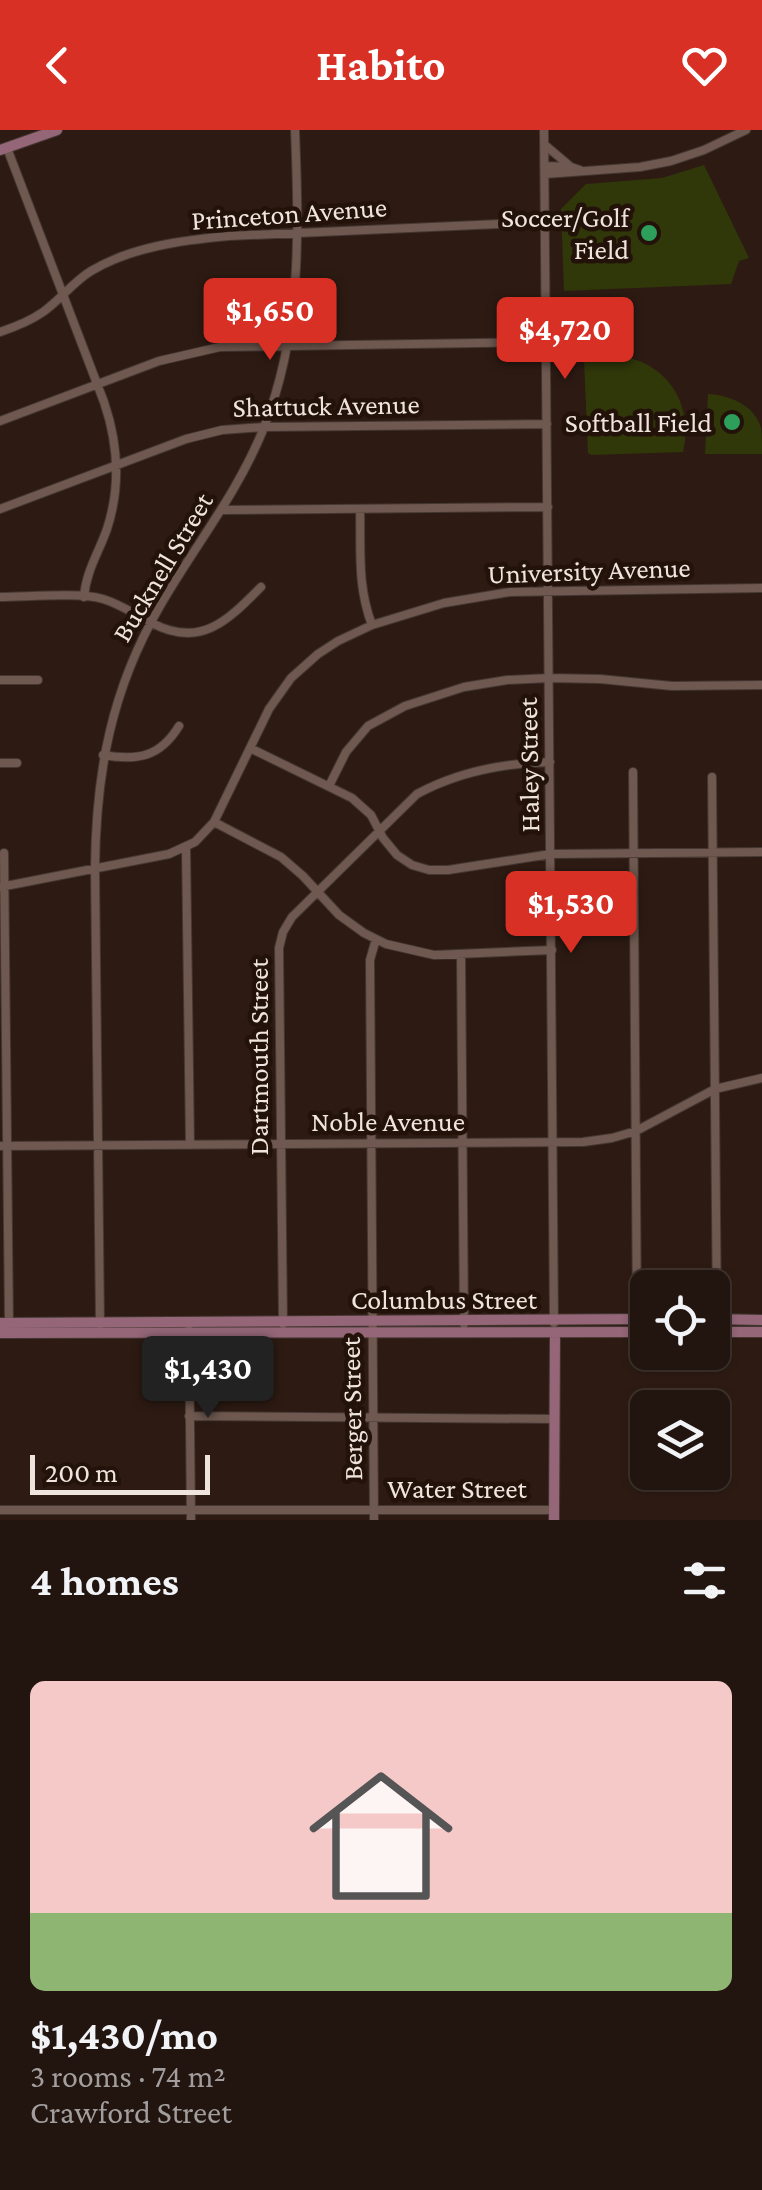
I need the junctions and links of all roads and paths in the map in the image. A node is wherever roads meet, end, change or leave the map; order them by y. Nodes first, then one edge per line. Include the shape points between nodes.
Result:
1 (58, 130) edge
2 (296, 130) edge
3 (544, 130) edge
4 (746, 130) edge
5 (544, 146) junction
6 (4, 149) edge
7 (576, 169) junction
8 (545, 170) junction
9 (545, 222) junction
10 (297, 233) junction
11 (63, 294) junction
12 (0, 332) edge
13 (546, 342) junction
14 (288, 344) junction
15 (97, 384) junction
16 (0, 421) edge
17 (547, 424) junction
18 (264, 427) junction
19 (116, 465) junction
20 (548, 507) junction
21 (0, 509) edge
22 (360, 509) junction
23 (222, 510) junction
24 (261, 588) dead end
25 (762, 588) edge
26 (549, 591) junction
27 (0, 597) edge
28 (84, 597) junction
29 (151, 623) junction
30 (372, 625) junction
31 (549, 678) junction
32 (0, 680) edge
33 (38, 680) dead end
34 (762, 686) edge
35 (179, 726) dead end
36 (250, 748) junction
37 (104, 755) junction
38 (550, 762) junction
39 (0, 763) edge
40 (17, 763) dead end
41 (633, 772) dead end
42 (712, 777) dead end
43 (329, 786) junction
44 (214, 822) junction
45 (379, 830) junction
46 (186, 847) junction
47 (713, 852) junction
48 (762, 852) edge
49 (4, 853) dead end
50 (634, 853) junction
51 (551, 854) junction
52 (95, 868) junction
53 (2, 886) edge
54 (317, 892) junction
55 (376, 939) junction
56 (552, 950) junction
57 (461, 955) junction
58 (3, 980) edge
59 (4, 1063) edge
60 (762, 1078) edge
61 (715, 1090) junction
62 (636, 1131) junction
63 (462, 1143) junction
64 (554, 1143) junction
65 (190, 1144) junction
66 (281, 1144) junction
67 (372, 1144) junction
68 (99, 1145) junction
69 (3, 1146) edge
70 (640, 1270) edge
71 (715, 1270) edge
72 (730, 1319) edge
73 (762, 1320) edge
74 (630, 1321) edge
75 (554, 1327) junction
76 (5, 1328) edge
77 (101, 1328) junction
78 (188, 1328) junction
79 (284, 1328) junction
80 (373, 1328) junction
81 (465, 1328) junction
82 (630, 1331) edge
83 (730, 1332) edge
84 (762, 1332) edge
85 (190, 1416) junction
86 (374, 1419) junction
87 (555, 1419) junction
88 (4, 1510) edge
89 (191, 1515) edge
90 (374, 1515) edge
91 (554, 1515) edge
92 (9, 1520) edge

1 - 6 main road
2 - 10 street, Bucknell Street
3 - 5 street, Haley Street
4 - 7 street via 672,161
5 - 7 street
5 - 8 street, Haley Street
6 - 11 street
7 - 8 street
8 - 9 street, Haley Street
9 - 10 street, Princeton Avenue
9 - 13 street, Haley Street
10 - 11 street, Princeton Avenue via 158,247 102,265
10 - 14 street, Bucknell Street
11 - 12 street, Princeton Avenue via 33,318
11 - 15 street
13 - 14 street
13 - 17 street, Haley Street
14 - 15 street via 200,350
14 - 18 street, Bucknell Street
15 - 16 street
15 - 19 street
17 - 18 street, Shattuck Avenue
17 - 20 street, Haley Street
18 - 19 street, Shattuck Avenue via 204,434
18 - 23 street, Bucknell Street
19 - 21 street, Shattuck Avenue
19 - 28 street via 111,513
20 - 22 street
20 - 26 street, Haley Street
22 - 23 street
22 - 30 street via 361,585
23 - 29 street, Bucknell Street
24 - 29 street via 209,629 178,632
25 - 26 street, University Avenue
26 - 30 street, University Avenue via 467,598
26 - 31 street, Haley Street
27 - 28 street
28 - 29 street via 105,599
29 - 37 street, Bucknell Street via 123,685
30 - 36 street, University Avenue via 318,654 291,678
31 - 34 street
31 - 38 street, Haley Street
31 - 43 street via 464,687 388,714 353,742
32 - 33 street
35 - 37 street via 150,754
36 - 43 street
36 - 44 street, University Avenue
37 - 52 street, Bucknell Street
38 - 45 street, Dartmouth Street via 497,766 442,782 410,799
38 - 51 street, Haley Street
39 - 40 street
41 - 50 street
42 - 47 street
43 - 45 street via 358,802
44 - 46 street, University Avenue
44 - 54 street via 281,857
45 - 51 street via 396,855 429,870
45 - 54 street, Dartmouth Street
46 - 52 street, University Avenue
46 - 65 street
47 - 48 street
47 - 50 street
47 - 61 street
49 - 53 street
50 - 51 street
50 - 62 street
51 - 56 street, Haley Street
52 - 53 street, University Avenue
52 - 68 street, Bucknell Street
53 - 58 street
54 - 55 street
54 - 66 street, Dartmouth Street via 280,941
55 - 57 street via 420,953
55 - 67 street, Berger Street via 370,960
56 - 57 street
56 - 64 street, Haley Street
57 - 63 street
58 - 59 street
59 - 69 street
60 - 61 street, Noble Avenue
61 - 62 street, Noble Avenue
61 - 71 street
62 - 64 street, Noble Avenue
62 - 70 street
63 - 64 street, Noble Avenue
63 - 67 street, Noble Avenue
63 - 81 street
64 - 75 street, Haley Street
65 - 66 street, Noble Avenue
65 - 68 street, Noble Avenue
66 - 67 street, Noble Avenue
66 - 79 street, Dartmouth Street
67 - 80 street, Berger Street
68 - 69 street, Noble Avenue
68 - 77 street, Bucknell Street
69 - 76 street
72 - 73 main road
74 - 75 main road, Columbus Street
75 - 81 main road, Columbus Street
75 - 82 main road, Columbus Street
75 - 87 main road, Haley Street
76 - 77 main road, Columbus Street
77 - 78 main road, Columbus Street
78 - 79 main road, Columbus Street
78 - 85 street
79 - 80 main road, Columbus Street
80 - 81 main road, Columbus Street
80 - 86 street, Berger Street
83 - 84 main road
85 - 86 street
85 - 89 street
86 - 87 street
86 - 90 street, Berger Street
87 - 91 main road, Haley Street
88 - 89 street, Water Street
88 - 92 street
89 - 90 street, Water Street
90 - 91 street, Water Street

